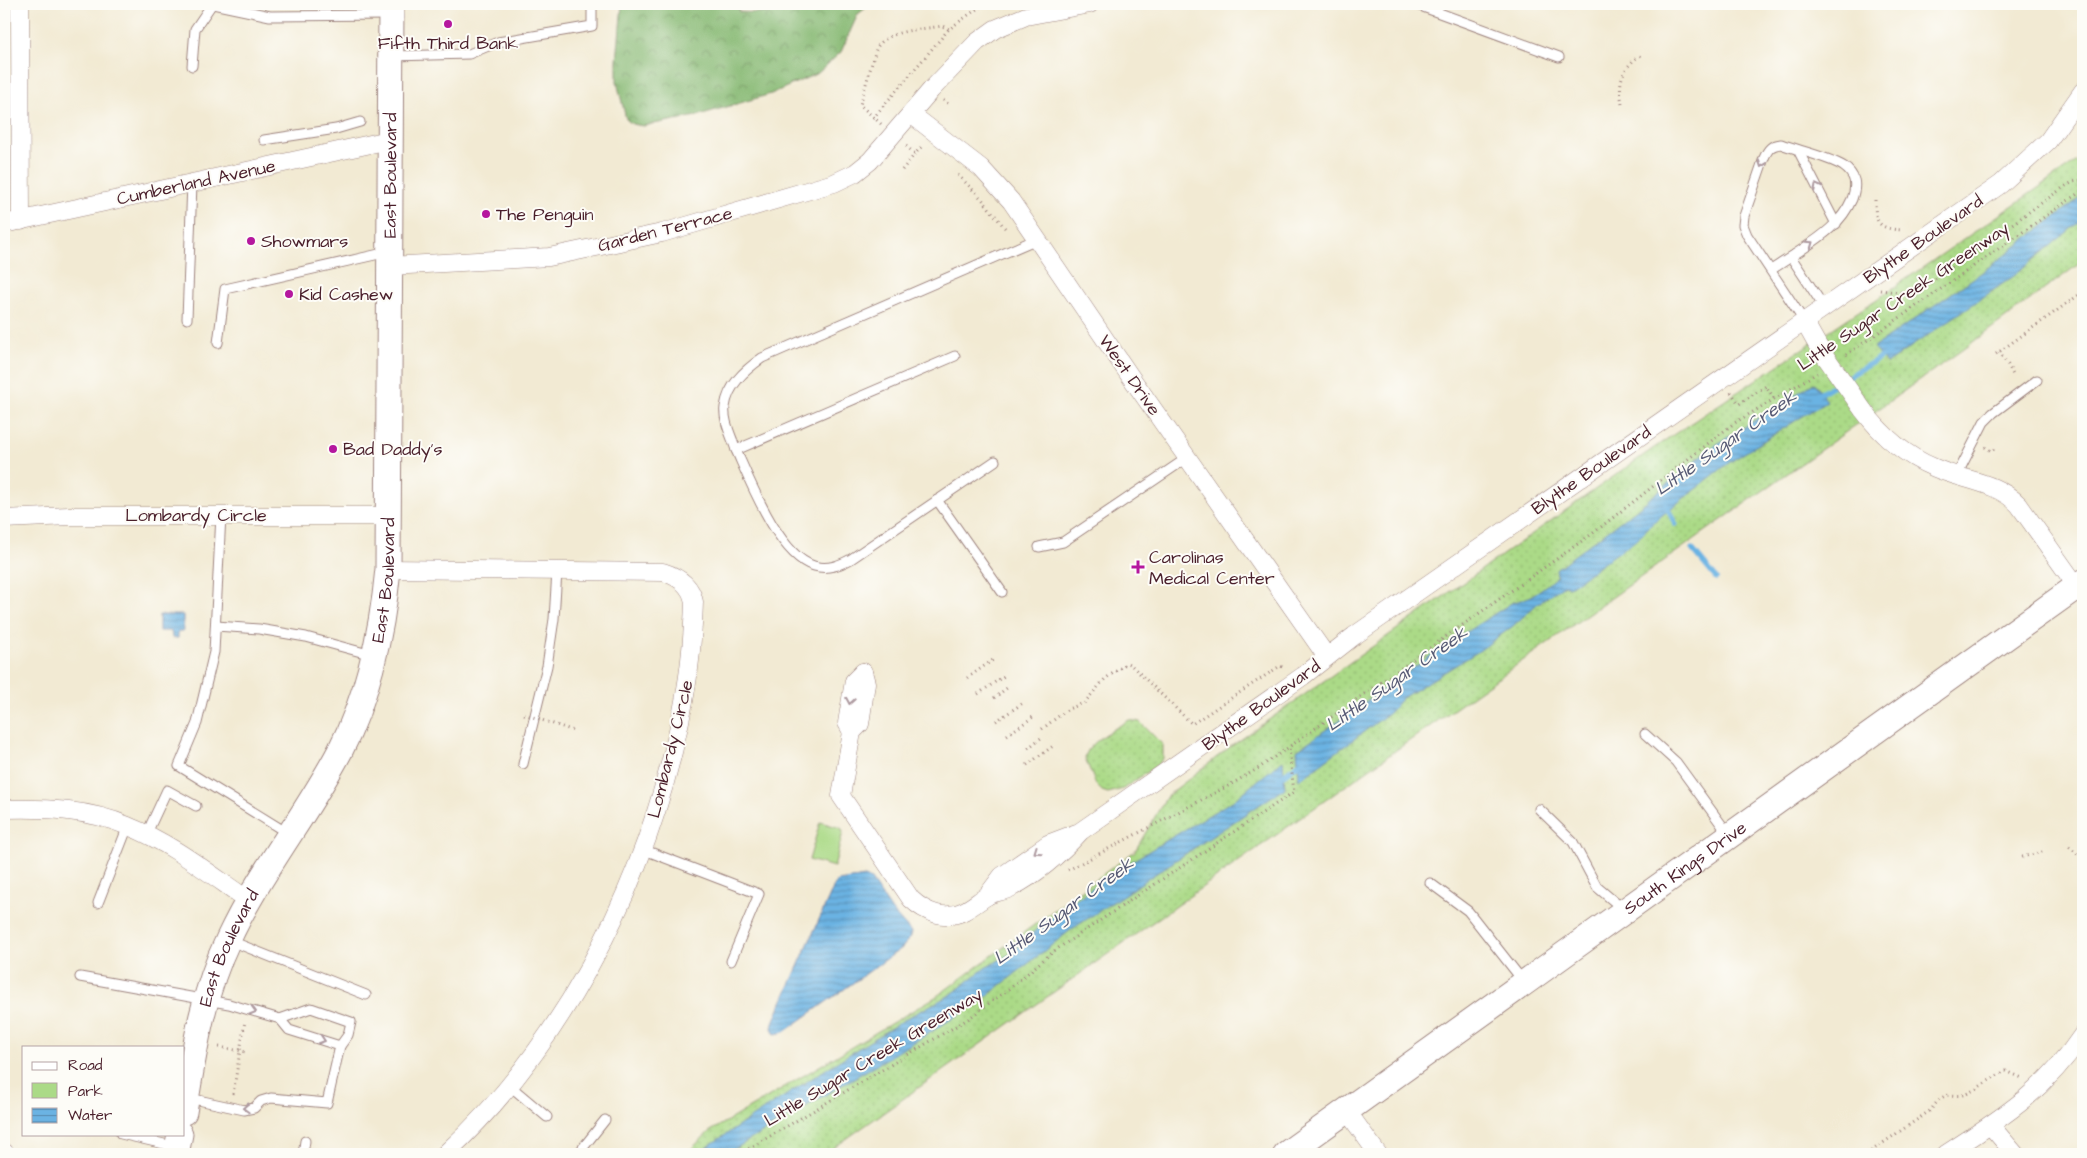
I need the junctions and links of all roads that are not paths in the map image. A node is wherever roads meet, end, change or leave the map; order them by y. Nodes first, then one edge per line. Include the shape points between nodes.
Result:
1 (20, 4) edge
2 (212, 4) edge
3 (592, 4) edge
4 (1090, 4) edge
5 (1415, 4) edge
6 (391, 9) edge
7 (391, 56) junction
8 (1559, 57) dead end
9 (192, 66) dead end
10 (2083, 91) edge
11 (911, 114) junction
12 (360, 122) dead end
13 (264, 140) dead end
14 (389, 140) junction
15 (1798, 150) junction
16 (192, 183) junction
17 (12, 222) edge
18 (1836, 224) junction
19 (1037, 239) junction
20 (1791, 257) junction
21 (390, 259) junction
22 (1771, 270) junction
23 (1824, 307) junction
24 (187, 319) dead end
25 (1804, 321) junction
26 (218, 343) dead end
27 (955, 356) dead end
28 (2038, 380) dead end
29 (736, 450) junction
30 (1187, 458) junction
31 (995, 461) dead end
32 (1957, 475) junction
33 (937, 500) junction
34 (220, 515) junction
35 (388, 516) junction
36 (4, 519) edge
37 (1039, 547) dead end
38 (388, 569) junction
39 (557, 571) junction
40 (2081, 588) edge
41 (1002, 592) dead end
42 (216, 626) junction
43 (375, 656) junction
44 (1327, 657) junction
45 (852, 732) dead end
46 (1644, 734) dead end
47 (523, 764) dead end
48 (196, 806) dead end
49 (4, 809) edge
50 (1539, 809) dead end
51 (128, 826) junction
52 (289, 834) junction
53 (1730, 835) junction
54 (146, 836) junction
55 (642, 849) junction
56 (1430, 883) dead end
57 (248, 900) junction
58 (98, 903) dead end
59 (1625, 910) junction
60 (228, 940) junction
61 (731, 960) dead end
62 (80, 977) dead end
63 (1524, 983) junction
64 (366, 995) dead end
65 (206, 1000) junction
66 (280, 1019) junction
67 (2083, 1034) edge
68 (340, 1046) junction
69 (509, 1085) junction
70 (185, 1102) edge
71 (1347, 1111) junction
72 (547, 1117) dead end
73 (605, 1120) dead end
74 (1991, 1126) junction
75 (131, 1136) edge
76 (305, 1141) dead end
77 (576, 1141) dead end
78 (178, 1145) edge
79 (581, 1151) edge
80 (303, 1154) edge
81 (444, 1154) edge
82 (1286, 1154) edge
83 (1378, 1154) edge
84 (1946, 1154) edge
85 (2016, 1154) edge

1 - 17 street
2 - 6 lane via 270,16
2 - 9 lane via 195,29
3 - 7 lane via 592,26 498,42 469,54
4 - 11 street, Garden Terrace via 1026,16 996,29 961,57
5 - 8 lane
6 - 7 street, East Boulevard
7 - 14 street, East Boulevard
10 - 23 street, Blythe Boulevard via 2048,141 2001,184
11 - 19 street, West Drive via 981,168 1011,201
11 - 21 street, Garden Terrace via 870,161 834,184 662,233 549,257
12 - 13 lane
14 - 16 street, Cumberland Avenue
14 - 21 street, East Boulevard
18 -> 15 lane
15 - 18 lane via 1841,165 1855,180 1856,189 1847,211
15 -> 22 lane via 1780,144 1768,149 1744,216 1747,235
16 - 17 street, Cumberland Avenue
16 - 24 lane
20 -> 18 lane
19 - 29 lane via 751,365 734,385 725,408
19 - 30 street, West Drive
20 - 22 lane
20 - 23 lane
21 - 26 lane via 225,289
21 - 35 street, East Boulevard
22 - 25 lane
23 - 25 street, Blythe Boulevard
25 - 32 street, bridge via 1876,427 1918,460
25 - 44 street, Blythe Boulevard
27 - 29 lane
28 - 32 lane via 1984,422
29 - 33 lane via 757,500 779,533 801,560 814,566 828,568 851,559
30 - 37 lane via 1063,542
30 - 44 street, West Drive
31 - 33 lane
32 - 40 street via 2011,496
33 - 41 lane
34 - 35 street, Lombardy Circle
34 - 36 street, Lombardy Circle
34 - 42 lane
35 - 38 street, East Boulevard
38 - 39 street, Lombardy Circle
38 - 43 street, East Boulevard
39 - 47 lane via 547,666
39 - 55 street, Lombardy Circle via 663,572 686,584 693,596 686,690 664,786
40 - 53 street, South Kings Drive
42 - 43 lane via 306,637
42 - 52 lane via 214,652 197,723 179,766
43 - 52 street, East Boulevard via 354,720 340,750
44 - 45 street, Blythe Boulevard via 1081,831 1058,856 1012,888 988,896 965,911 945,915 932,913 911,899 841,796
46 - 53 lane via 1676,762
48 - 54 lane via 167,790
49 - 51 street via 64,810
50 - 59 lane via 1573,842 1597,887
51 - 54 street
51 - 58 lane
52 - 57 street, East Boulevard
53 - 59 street, South Kings Drive
54 - 57 street
55 - 61 lane via 759,894
55 - 69 street, Lombardy Circle via 622,900 591,962 556,1021
56 - 63 lane via 1468,911
57 - 60 street, East Boulevard
59 - 63 street, South Kings Drive
60 - 64 lane
60 - 65 street, East Boulevard
62 - 65 lane
63 - 71 street, South Kings Drive
65 -> 66 lane
65 - 70 street, East Boulevard
66 -> 68 lane via 289,1030
66 - 68 lane via 311,1008 351,1022 348,1035
67 - 74 street via 2044,1083
68 -> 70 lane via 327,1103 271,1098 244,1110
69 - 72 lane
69 - 81 street, Lombardy Circle
71 - 82 street, South Kings Drive
71 - 83 street
73 - 79 lane
74 - 84 street
74 - 85 street
75 - 78 lane
76 - 80 lane
77 - 79 lane

